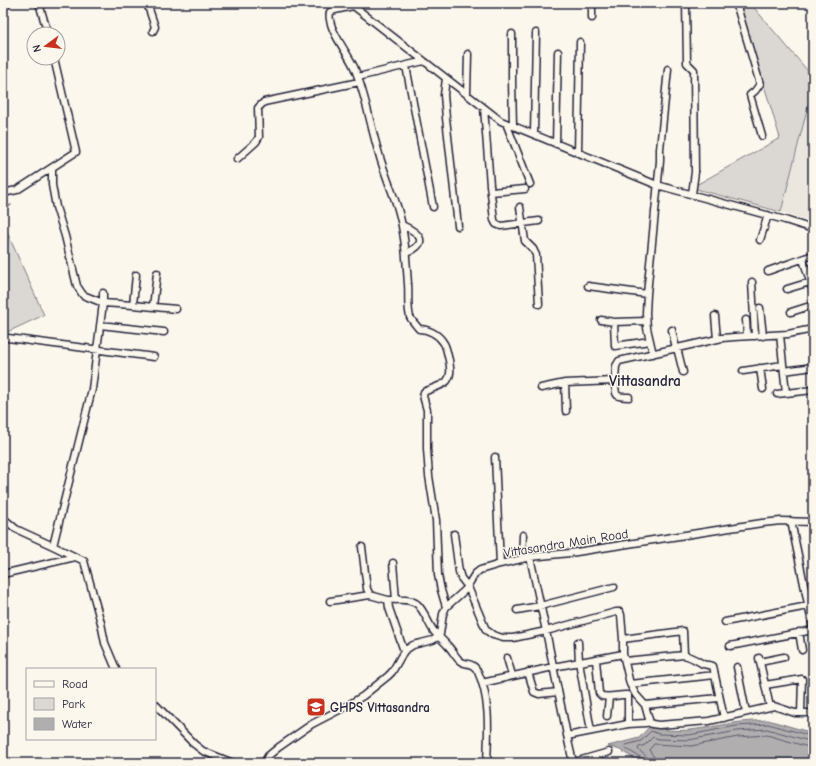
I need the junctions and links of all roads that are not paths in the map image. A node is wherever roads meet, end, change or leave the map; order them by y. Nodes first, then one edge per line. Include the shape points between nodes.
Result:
1 (8, 3) edge
2 (39, 3) edge
3 (147, 3) edge
4 (592, 3) edge
5 (686, 3) edge
6 (736, 3) edge
7 (3, 4) edge
8 (351, 4) edge
9 (592, 18) dead end
10 (46, 26) edge
11 (153, 31) dead end
12 (536, 33) dead end
13 (512, 34) dead end
14 (580, 42) dead end
15 (558, 52) dead end
16 (468, 54) dead end
17 (424, 61) junction
18 (56, 66) edge
19 (406, 66) junction
20 (668, 69) dead end
21 (446, 78) junction
22 (359, 80) junction
23 (467, 94) junction
24 (484, 108) junction
25 (506, 123) junction
26 (513, 126) junction
27 (534, 134) junction
28 (762, 136) dead end
29 (556, 144) junction
30 (578, 152) junction
31 (237, 159) dead end
32 (52, 169) junction
33 (530, 184) dead end
34 (657, 185) junction
35 (525, 190) dead end
36 (491, 192) junction
37 (3, 193) edge
38 (692, 194) junction
39 (433, 207) dead end
40 (520, 207) dead end
41 (768, 215) junction
42 (539, 221) dead end
43 (522, 224) junction
44 (402, 225) junction
45 (458, 226) dead end
46 (813, 229) edge
47 (760, 240) dead end
48 (406, 253) junction
49 (813, 254) edge
50 (803, 259) junction
51 (768, 271) dead end
52 (157, 273) dead end
53 (136, 275) dead end
54 (752, 282) dead end
55 (810, 282) junction
56 (588, 286) dead end
57 (787, 289) dead end
58 (813, 291) edge
59 (103, 293) dead end
60 (647, 294) junction
61 (103, 303) junction
62 (539, 304) dead end
63 (133, 305) junction
64 (813, 305) edge
65 (153, 307) junction
66 (760, 308) dead end
67 (176, 309) dead end
68 (791, 312) dead end
69 (715, 316) dead end
70 (601, 320) dead end
71 (746, 320) dead end
72 (646, 321) junction
73 (614, 322) junction
74 (100, 325) junction
75 (813, 329) edge
76 (672, 330) dead end
77 (164, 332) dead end
78 (780, 335) junction
79 (747, 336) junction
80 (755, 336) junction
81 (763, 336) junction
82 (3, 338) edge
83 (717, 339) junction
84 (650, 341) junction
85 (677, 348) junction
86 (97, 349) junction
87 (652, 354) junction
88 (154, 357) dead end
89 (813, 367) edge
90 (760, 368) junction
91 (783, 368) junction
92 (743, 371) dead end
93 (683, 372) dead end
94 (615, 381) junction
95 (565, 383) junction
96 (542, 388) dead end
97 (763, 389) dead end
98 (813, 390) edge
99 (786, 393) junction
100 (777, 394) dead end
101 (629, 397) dead end
102 (566, 411) dead end
103 (495, 457) dead end
104 (3, 518) edge
105 (791, 521) junction
106 (813, 522) edge
107 (454, 534) dead end
108 (523, 536) dead end
109 (54, 546) junction
110 (362, 547) dead end
111 (75, 557) junction
112 (530, 557) junction
113 (522, 559) junction
114 (393, 563) dead end
115 (500, 564) junction
116 (3, 574) edge
117 (468, 587) junction
118 (614, 587) dead end
119 (370, 595) junction
120 (388, 600) junction
121 (396, 600) junction
122 (330, 601) dead end
123 (540, 606) junction
124 (811, 606) edge
125 (446, 607) junction
126 (518, 610) dead end
127 (725, 622) dead end
128 (813, 629) edge
129 (546, 631) junction
130 (799, 632) junction
131 (438, 637) junction
132 (623, 638) junction
133 (578, 642) dead end
134 (730, 646) dead end
135 (802, 650) dead end
136 (404, 651) junction
137 (623, 654) junction
138 (684, 655) junction
139 (784, 657) dead end
140 (507, 658) dead end
141 (596, 660) junction
142 (625, 661) junction
143 (580, 662) junction
144 (553, 667) junction
145 (737, 667) dead end
146 (116, 668) edge
147 (528, 672) junction
148 (715, 675) junction
149 (512, 676) junction
150 (482, 683) junction
151 (630, 684) junction
152 (765, 685) junction
153 (558, 692) junction
154 (609, 697) junction
155 (720, 698) junction
156 (156, 705) edge
157 (645, 705) junction
158 (770, 707) junction
159 (746, 712) junction
160 (801, 713) junction
161 (813, 713) edge
162 (607, 716) dead end
163 (724, 718) junction
164 (646, 723) dead end
165 (628, 724) junction
166 (591, 731) junction
167 (567, 736) junction
168 (609, 752) dead end
169 (571, 762) edge
170 (233, 763) edge
171 (264, 763) edge
172 (487, 763) edge

1 - 7 street
2 - 10 street
3 - 11 street via 155,27
4 - 9 street
5 - 38 street via 687,63 694,70 695,172
6 - 28 street via 760,84 750,95
8 - 17 street
8 - 22 street via 330,12 329,20
12 - 27 street
13 - 26 street
14 - 30 street
15 - 29 street
16 - 23 street
17 - 19 street
17 - 21 street
18 - 32 street via 76,152
19 - 22 street
19 - 39 street
20 - 34 street
21 - 23 street
21 - 45 street via 444,95
22 - 31 street via 264,102 258,108 259,137
22 - 44 street via 378,154
23 - 24 street
24 - 25 street
24 - 36 street
25 - 26 street
25 - 33 street
26 - 27 street
27 - 29 street
29 - 30 street
30 - 34 street
32 - 37 street via 17,190
32 - 61 street via 56,207 66,236 77,286 82,295
34 - 38 street
34 - 60 street
35 - 36 street
36 - 43 street via 496,224
38 - 41 street
40 - 43 street
41 - 46 street
41 - 47 street
42 - 43 street
43 - 62 street via 525,241 534,249 536,255
44 - 48 street
44 - 48 street via 415,232 420,240 417,247
48 - 125 street via 410,318 419,329 431,332 444,342 451,371 446,382 424,392 423,396 427,410 427,449 436,520 438,575
49 - 50 street
50 - 51 street
50 - 55 street
52 - 65 street
53 - 63 street
54 - 80 street
55 - 57 street
55 - 58 street
56 - 60 street
59 - 61 street
60 - 72 street
61 - 63 street
61 - 74 street
63 - 65 street
64 - 68 street
65 - 67 street
66 - 81 street
69 - 83 street
70 - 73 street
71 - 79 street
72 - 73 street
72 - 84 street
73 - 84 street via 615,346
74 - 77 street
74 - 86 street
75 - 78 street
76 - 85 street
78 - 81 street
78 - 91 street
79 - 80 street
79 - 83 street
80 - 81 street
82 - 86 street
83 - 85 street
84 - 87 street
85 - 87 street
85 - 93 street
86 - 88 street
86 - 109 street via 92,390
87 - 94 street via 619,361
89 - 91 street
90 - 91 street
90 - 92 street
90 - 97 street
91 - 99 street
94 - 95 street
94 - 101 street via 615,393 620,397
95 - 96 street
95 - 102 street
98 - 99 street
99 - 100 street
103 - 115 street
104 - 109 street via 16,529
105 - 106 street, Vittasandra Main Road
105 - 112 street, Vittasandra Main Road via 774,521
105 - 124 street
107 - 117 street via 459,572
108 - 113 street
109 - 111 street
110 - 119 street
111 - 116 street
111 - 146 street via 84,561 105,643
112 - 113 street, Vittasandra Main Road
112 - 123 street
113 - 115 street, Vittasandra Main Road
114 - 121 street
115 - 117 street, Vittasandra Main Road via 475,574
117 - 125 street, Vittasandra Main Road
117 - 129 street via 486,630 493,635 513,638
118 - 123 street
119 - 120 street
119 - 122 street
120 - 121 street
120 - 136 street
121 - 131 street via 411,601 418,605
123 - 126 street
123 - 129 street
124 - 127 street
124 - 128 street
125 - 131 street
128 - 130 street
129 - 132 street via 620,612
129 - 144 street
130 - 134 street
130 - 135 street
131 - 136 street via 413,645
131 - 150 street via 459,661 472,664 476,668
132 - 137 street
132 - 138 street via 683,631
133 - 143 street
136 - 171 street via 392,672 363,696 312,724 279,746
137 - 141 street
137 - 142 street
138 - 142 street
138 - 148 street via 713,666
139 - 152 street via 759,660
140 - 149 street
141 - 143 street
141 - 154 street via 599,693
142 - 151 street
143 - 144 street
143 - 166 street
144 - 147 street
144 - 153 street
145 - 159 street
147 - 149 street
147 - 153 street via 534,692
148 - 151 street
148 - 155 street
149 - 150 street
150 - 172 street via 486,696 488,724
151 - 157 street
152 - 158 street
152 - 160 street via 802,679
153 - 167 street
154 - 162 street
154 - 165 street via 628,695
155 - 157 street
155 - 163 street
156 - 170 street via 203,751
157 - 163 street via 652,724 704,722
158 - 159 street
158 - 160 street
159 - 163 street
160 - 161 street
164 - 165 street
165 - 166 street
166 - 167 street
167 - 169 street
168 - 169 street

